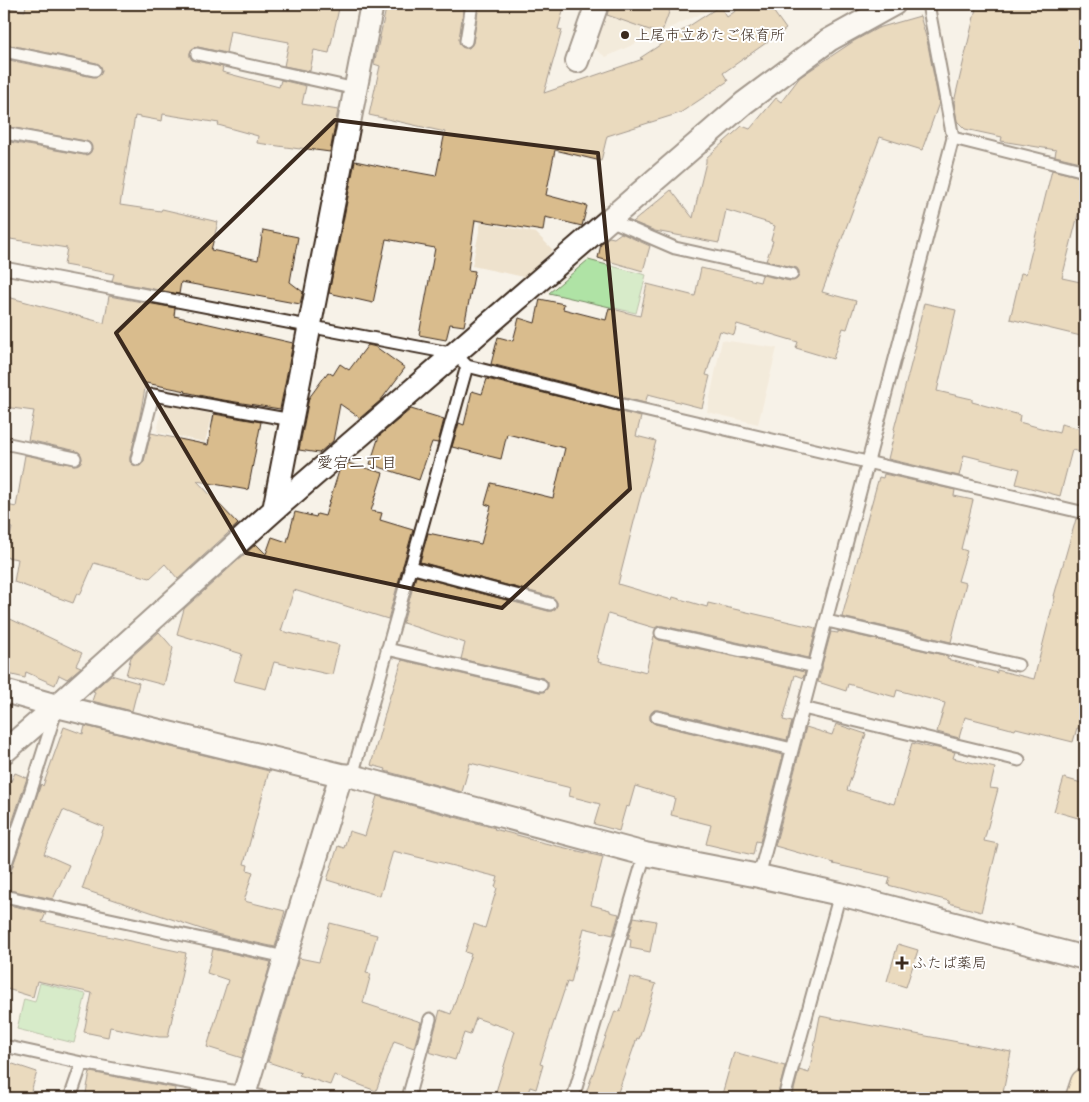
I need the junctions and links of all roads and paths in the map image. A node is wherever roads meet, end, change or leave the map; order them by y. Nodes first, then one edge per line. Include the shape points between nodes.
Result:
1 (372, 4) edge
2 (472, 4) edge
3 (597, 4) edge
4 (894, 4) edge
5 (928, 4) edge
6 (466, 41) dead end
7 (4, 51) edge
8 (197, 54) dead end
9 (577, 61) dead end
10 (95, 70) dead end
11 (356, 89) junction
12 (4, 133) edge
13 (953, 138) junction
14 (85, 148) dead end
15 (1085, 171) edge
16 (610, 220) junction
17 (4, 268) edge
18 (792, 274) dead end
19 (310, 327) junction
20 (461, 360) junction
21 (292, 420) junction
22 (4, 443) edge
23 (75, 458) dead end
24 (137, 459) dead end
25 (869, 462) junction
26 (274, 510) junction
27 (1085, 513) edge
28 (410, 567) junction
29 (550, 604) dead end
30 (827, 621) junction
31 (661, 634) dead end
32 (387, 649) junction
33 (1018, 665) dead end
34 (815, 667) junction
35 (541, 685) dead end
36 (4, 691) edge
37 (57, 706) junction
38 (803, 708) junction
39 (657, 717) dead end
40 (792, 749) junction
41 (4, 752) edge
42 (1019, 760) dead end
43 (346, 776) junction
44 (646, 854) junction
45 (4, 869) edge
46 (759, 876) junction
47 (840, 894) junction
48 (4, 896) edge
49 (285, 957) junction
50 (1085, 958) edge
51 (430, 1019) dead end
52 (4, 1046) edge
53 (82, 1063) junction
54 (1085, 1083) edge
55 (244, 1096) edge
56 (70, 1098) edge
57 (270, 1098) edge
58 (408, 1098) edge
59 (573, 1098) edge
60 (784, 1098) edge
61 (1080, 1098) edge

1 - 11 street
2 - 6 lane
3 - 9 street
4 - 16 street via 829,40 744,104
5 - 13 lane
7 - 10 lane
8 - 11 lane
11 - 19 street
12 - 14 lane
13 - 15 lane
13 - 25 lane
16 - 18 lane via 675,248
16 - 20 street
17 - 19 lane
19 - 20 lane
19 - 21 street
20 - 25 lane via 614,403
20 - 26 street
20 - 28 lane
21 - 24 lane via 153,395
21 - 26 street
22 - 23 lane
25 - 27 lane
25 - 30 lane
26 - 37 street
28 - 29 lane
28 - 32 lane
30 - 33 lane
30 - 34 lane
31 - 34 lane
32 - 35 lane
32 - 43 lane
34 - 38 lane
36 - 37 street
37 - 41 street
37 - 43 street
37 - 45 lane
38 - 40 lane
38 - 42 lane
39 - 40 lane
40 - 46 lane
43 - 44 street
43 - 49 street
44 - 46 street
44 - 59 lane
46 - 47 street
47 - 50 street
47 - 60 lane
48 - 49 lane
49 - 55 street
51 - 58 lane
52 - 53 lane
53 - 55 lane
53 - 56 lane
54 - 61 main road
55 - 57 lane

